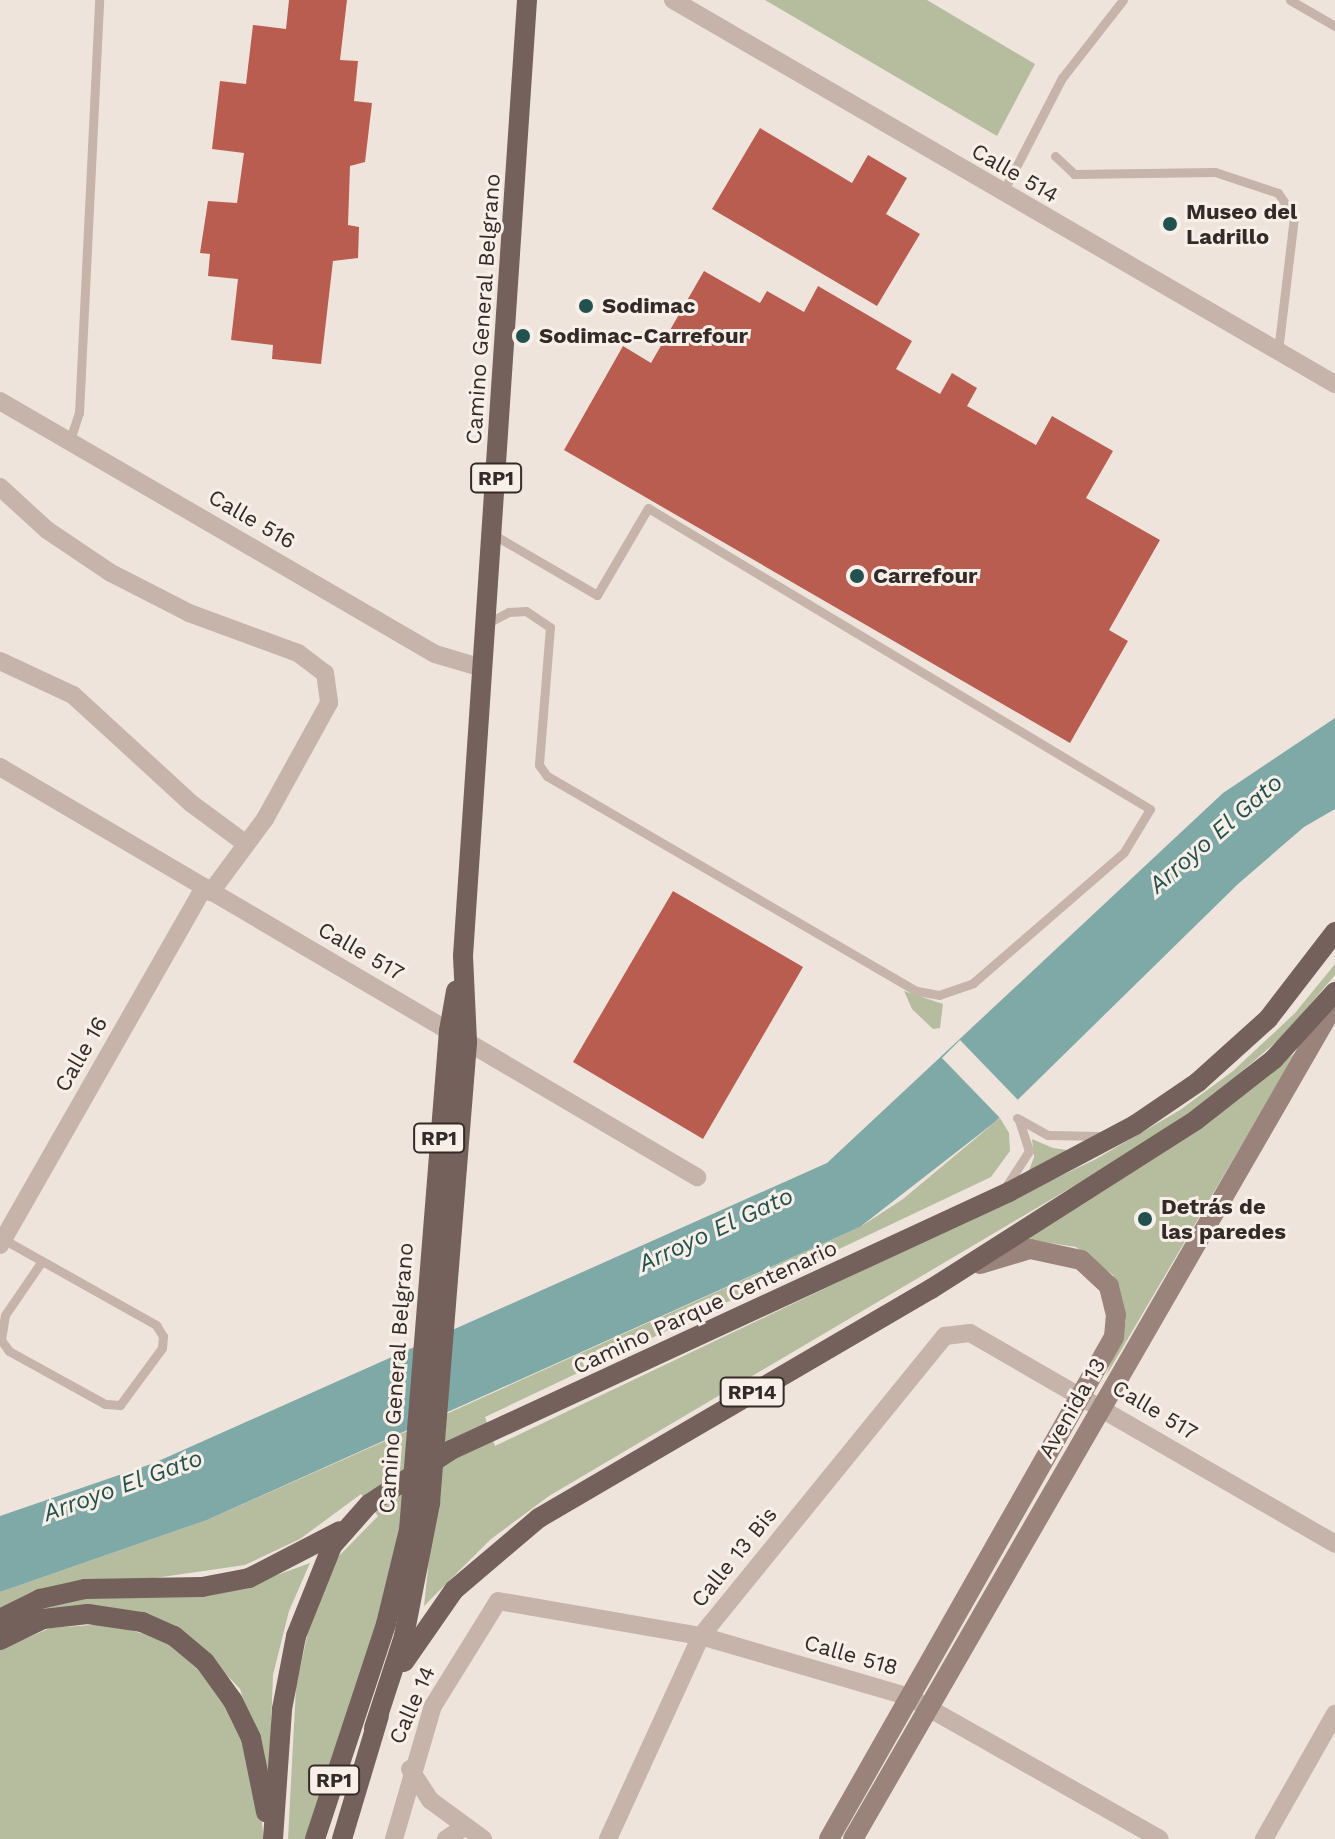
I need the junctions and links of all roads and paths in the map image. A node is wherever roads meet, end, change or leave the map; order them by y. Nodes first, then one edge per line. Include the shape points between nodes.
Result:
1 (99, 0) edge
2 (527, 0) edge
3 (673, 0) edge
4 (1123, 0) edge
5 (1290, 0) edge
6 (1335, 26) edge
7 (1055, 156) dead end
8 (1002, 194) junction
9 (1278, 351) junction
10 (1335, 384) edge
11 (0, 401) edge
12 (70, 440) junction
13 (0, 487) edge
14 (492, 534) junction
15 (486, 624) junction
16 (0, 661) edge
17 (483, 668) junction
18 (0, 767) edge
19 (246, 844) junction
20 (208, 889) junction
21 (1335, 932) edge
22 (1335, 992) edge
23 (1335, 1003) edge
24 (458, 1036) junction
25 (1149, 1117) junction
26 (697, 1177) dead end
27 (977, 1207) junction
28 (2, 1242) edge
29 (42, 1261) junction
30 (954, 1275) junction
31 (945, 1336) joint
32 (1082, 1394) junction
33 (1102, 1406) junction
34 (428, 1427) junction
35 (343, 1529) junction
36 (1335, 1544) edge
37 (498, 1601) joint
38 (0, 1619) edge
39 (701, 1636) junction
40 (0, 1640) edge
41 (918, 1700) junction
42 (1335, 1714) edge
43 (374, 1728) junction
44 (410, 1769) junction
45 (463, 1828) junction
46 (272, 1839) edge
47 (315, 1839) edge
48 (342, 1839) edge
49 (394, 1839) edge
50 (446, 1839) edge
51 (483, 1839) edge
52 (608, 1839) edge
53 (829, 1839) edge
54 (853, 1839) edge
55 (1160, 1839) edge
56 (1264, 1839) edge

1 - 12 lane via 79,413
2 - 14 main road, Camino General Belgrano / RP1
3 - 8 street, Calle 514
4 - 8 lane via 1069,67
5 - 6 lane
7 - 9 lane via 1074,174 1215,172 1278,193 1294,217
8 - 9 street, Calle 514
9 - 10 street, Calle 514
11 - 12 street, Calle 516
12 - 17 street, Calle 516 via 435,654
13 - 19 street, Calle 16 via 47,530 111,573 189,613 298,653 325,673 329,703
14 - 15 main road, Camino General Belgrano / RP1
14 - 15 lane via 597,595 648,508 1150,809 1124,852 973,983 939,995 917,991 547,776 539,765 550,627 526,611 509,612
15 - 17 main road, Camino General Belgrano / RP1
16 - 19 street via 73,695 192,804
17 - 24 main road, Camino General Belgrano / RP1
18 - 20 street, Calle 517
19 - 20 street, Calle 16
20 - 24 street, Calle 517
20 - 28 street, Calle 16
21 - 25 main road, Camino Parque Centenario via 1268,1019 1198,1082
22 - 30 main road, RP14 via 1274,1059 1225,1099
23 - 33 main road, Avenida 13
24 - 26 street, Calle 517
24 - 34 main road, Camino General Belgrano / RP1 via 444,1302
24 - 34 main road, Camino General Belgrano / RP1 via 423,1322
25 - 27 main road, Camino Parque Centenario
25 - 27 lane via 1110,1134 1079,1138 1048,1135 1017,1118 1028,1142 1025,1161 1008,1184
27 - 35 main road, Camino Parque Centenario via 429,1462
28 - 29 lane
29 - 29 lane via 156,1325 163,1336 162,1348 120,1405 105,1404 9,1351 1,1340 5,1315
30 - 32 main road, Avenida 13 via 1030,1249 1065,1254 1101,1275 1113,1298 1116,1325
30 - 43 main road, RP14 via 571,1497 508,1541 430,1618
31 - 32 street, Calle 517 via 970,1333
31 - 39 street, Calle 13 Bis
32 - 33 street, Calle 517
32 - 41 main road, Avenida 13
33 - 36 street, Calle 517
33 - 41 main road, Avenida 13
34 - 43 main road, Camino General Belgrano / RP1 via 420,1566
34 - 47 main road, Camino General Belgrano / RP1 via 400,1576
35 - 38 main road via 249,1578 202,1587 85,1589 40,1599
35 - 46 main road, Camino Parque Centenario via 307,1600 291,1659
37 - 39 street, Calle 518
37 - 44 street, Calle 14 via 433,1706
39 - 41 street, Calle 518
39 - 52 street, Calle 13 Bis
40 - 46 main road via 43,1619 88,1614 142,1622 181,1642 222,1681 245,1724
41 - 53 main road, Avenida 13
41 - 54 main road, Avenida 13
41 - 55 street, Calle 518
42 - 56 street
43 - 48 main road, RP1
44 - 45 street via 430,1800
44 - 49 street, Calle 14
45 - 50 street
45 - 51 street

